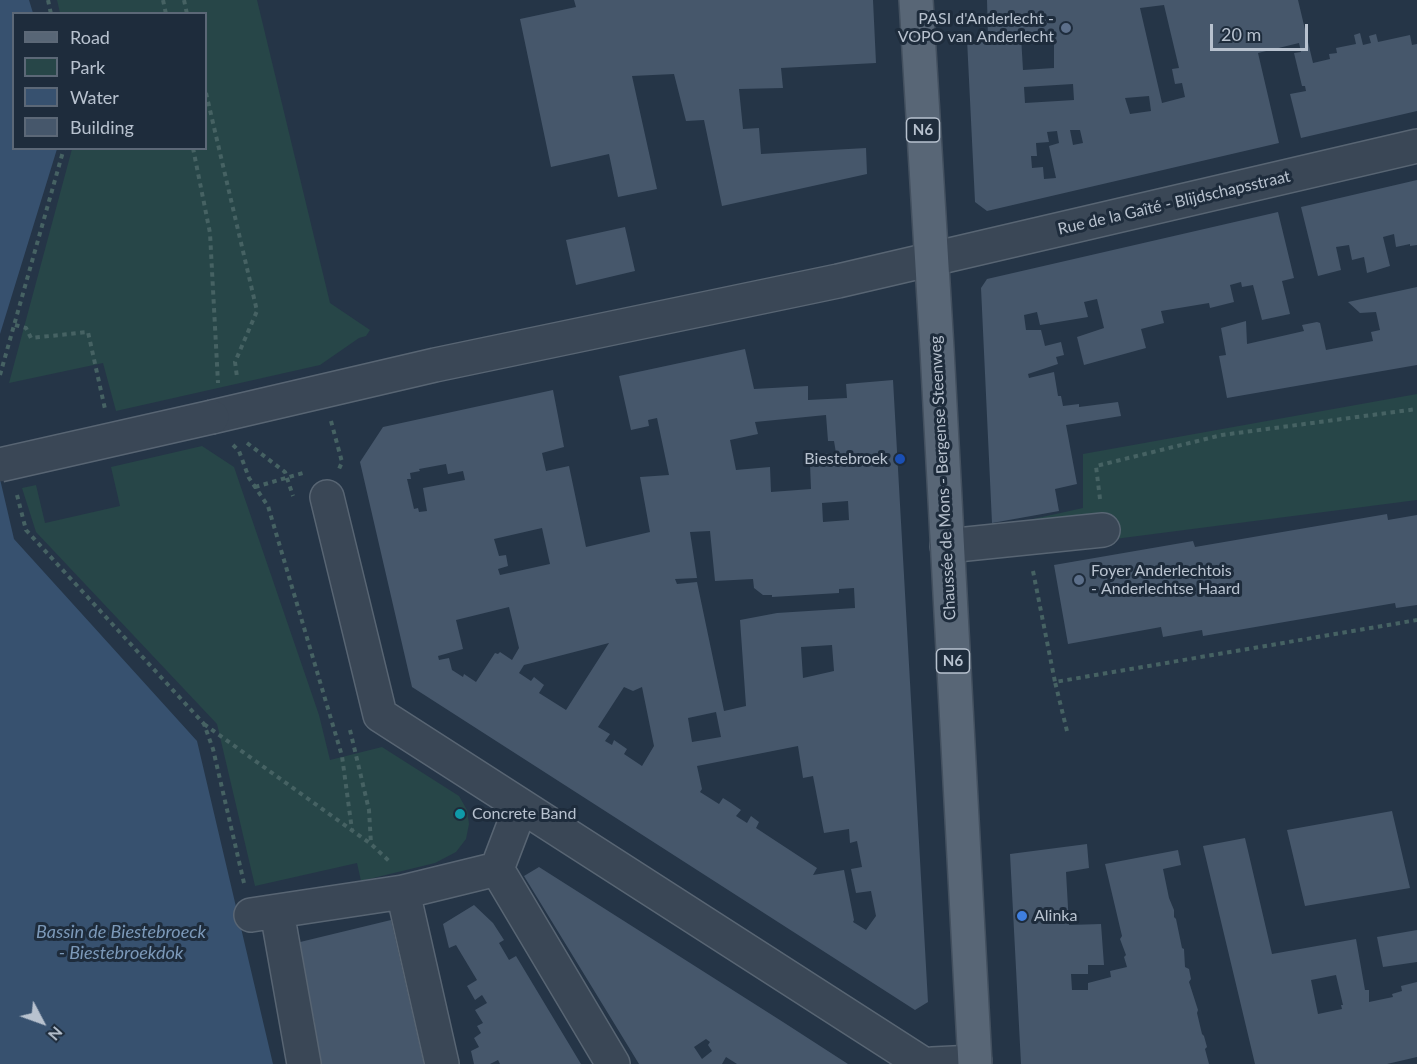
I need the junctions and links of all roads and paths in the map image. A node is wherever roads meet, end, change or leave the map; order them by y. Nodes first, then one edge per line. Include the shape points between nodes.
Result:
1 (916, 0) edge
2 (207, 97) edge
3 (1417, 146) edge
4 (63, 150) edge
5 (193, 150) edge
6 (931, 259) junction
7 (15, 325) junction
8 (235, 362) dead end
9 (0, 375) edge
10 (324, 391) junction
11 (215, 404) junction
12 (1417, 409) edge
13 (106, 413) dead end
14 (232, 443) dead end
15 (342, 462) junction
16 (8, 476) edge
17 (322, 478) junction
18 (255, 486) junction
19 (1101, 517) joint
20 (947, 546) junction
21 (1031, 564) dead end
22 (1417, 620) edge
23 (1055, 682) junction
24 (204, 724) junction
25 (1066, 731) dead end
26 (521, 806) junction
27 (352, 830) junction
28 (497, 869) junction
29 (403, 892) junction
30 (264, 914) junction
31 (975, 1063) edge
32 (304, 1064) edge
33 (442, 1064) edge
34 (613, 1064) edge
35 (923, 1064) edge
36 (932, 1064) edge

1 - 6 main road, Chaussée de Mons - Bergense Steenweg / N6
2 - 8 path via 257,311
3 - 6 street, Rue de la Gaîté - Blijdschapsstraat
4 - 7 path
5 - 11 path via 210,233
6 - 10 street, Rue de la Gaîté - Blijdschapsstraat
6 - 20 main road, Chaussée de Mons - Bergense Steenweg / N6
7 - 9 path
7 - 13 path via 26,328 31,338 87,332
10 - 11 street, Rue de la Gaîté - Blijdschapsstraat
10 - 15 path
11 - 16 street, Rue de la Gaîté - Blijdschapsstraat, bridge
12 - 19 path via 1222,435 1096,466
14 - 18 path
15 - 17 path
15 - 17 path
16 - 24 path via 26,530
17 - 18 path
17 - 26 street via 380,715
18 - 27 path via 268,506 342,756
19 - 20 street
20 - 31 main road, Chaussée de Mons - Bergense Steenweg / N6
21 - 23 path
22 - 23 path
23 - 25 path
24 - 27 path
24 - 30 path
26 - 28 street
26 - 35 street
27 - 29 path via 396,868
28 - 29 street
28 - 34 street
29 - 30 street
29 - 33 street
30 - 32 street
31 - 36 street

